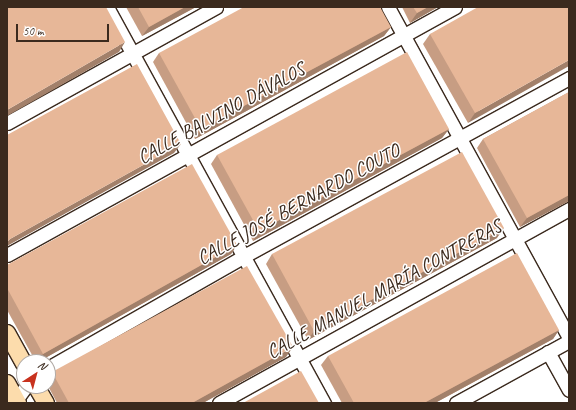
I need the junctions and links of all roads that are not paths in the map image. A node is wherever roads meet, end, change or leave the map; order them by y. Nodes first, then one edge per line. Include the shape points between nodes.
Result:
1 (107, 7) edge
2 (216, 7) edge
3 (388, 7) edge
4 (455, 7) edge
5 (403, 35) junction
6 (133, 52) junction
7 (569, 78) edge
8 (7, 123) edge
9 (461, 139) junction
10 (189, 154) junction
11 (569, 209) edge
12 (516, 238) junction
13 (7, 255) edge
14 (244, 256) junction
15 (7, 333) edge
16 (569, 337) edge
17 (569, 341) edge
18 (548, 352) junction
19 (19, 354) edge
20 (300, 359) junction
21 (56, 363) edge
22 (7, 383) edge
23 (569, 390) edge
24 (41, 394) edge
25 (14, 402) edge
26 (46, 403) edge
27 (219, 403) edge
28 (324, 403) edge
29 (456, 403) edge

1 - 6 street
2 - 6 street
3 - 5 street
4 - 5 street, CALLE BALVINO DÁVALOS
5 - 9 street
5 - 10 street, CALLE BALVINO DÁVALOS
6 - 8 street
6 - 10 street
7 - 9 street, CALLE JOSÉ BERNARDO COUTO
9 - 12 street
9 - 14 street, CALLE JOSÉ BERNARDO COUTO
10 - 13 street, CALLE BALVINO DÁVALOS
10 - 14 street
11 - 12 street, CALLE MANUEL MARÍA CONTRERAS
12 - 16 street
12 - 20 street, CALLE MANUEL MARÍA CONTRERAS
14 - 20 street
14 - 21 street, CALLE JOSÉ BERNARDO COUTO
15 - 19 main road
17 - 18 street
18 - 23 street
18 - 29 street
20 - 27 street, CALLE MANUEL MARÍA CONTRERAS
20 - 28 street
22 - 25 main road
24 - 26 main road

